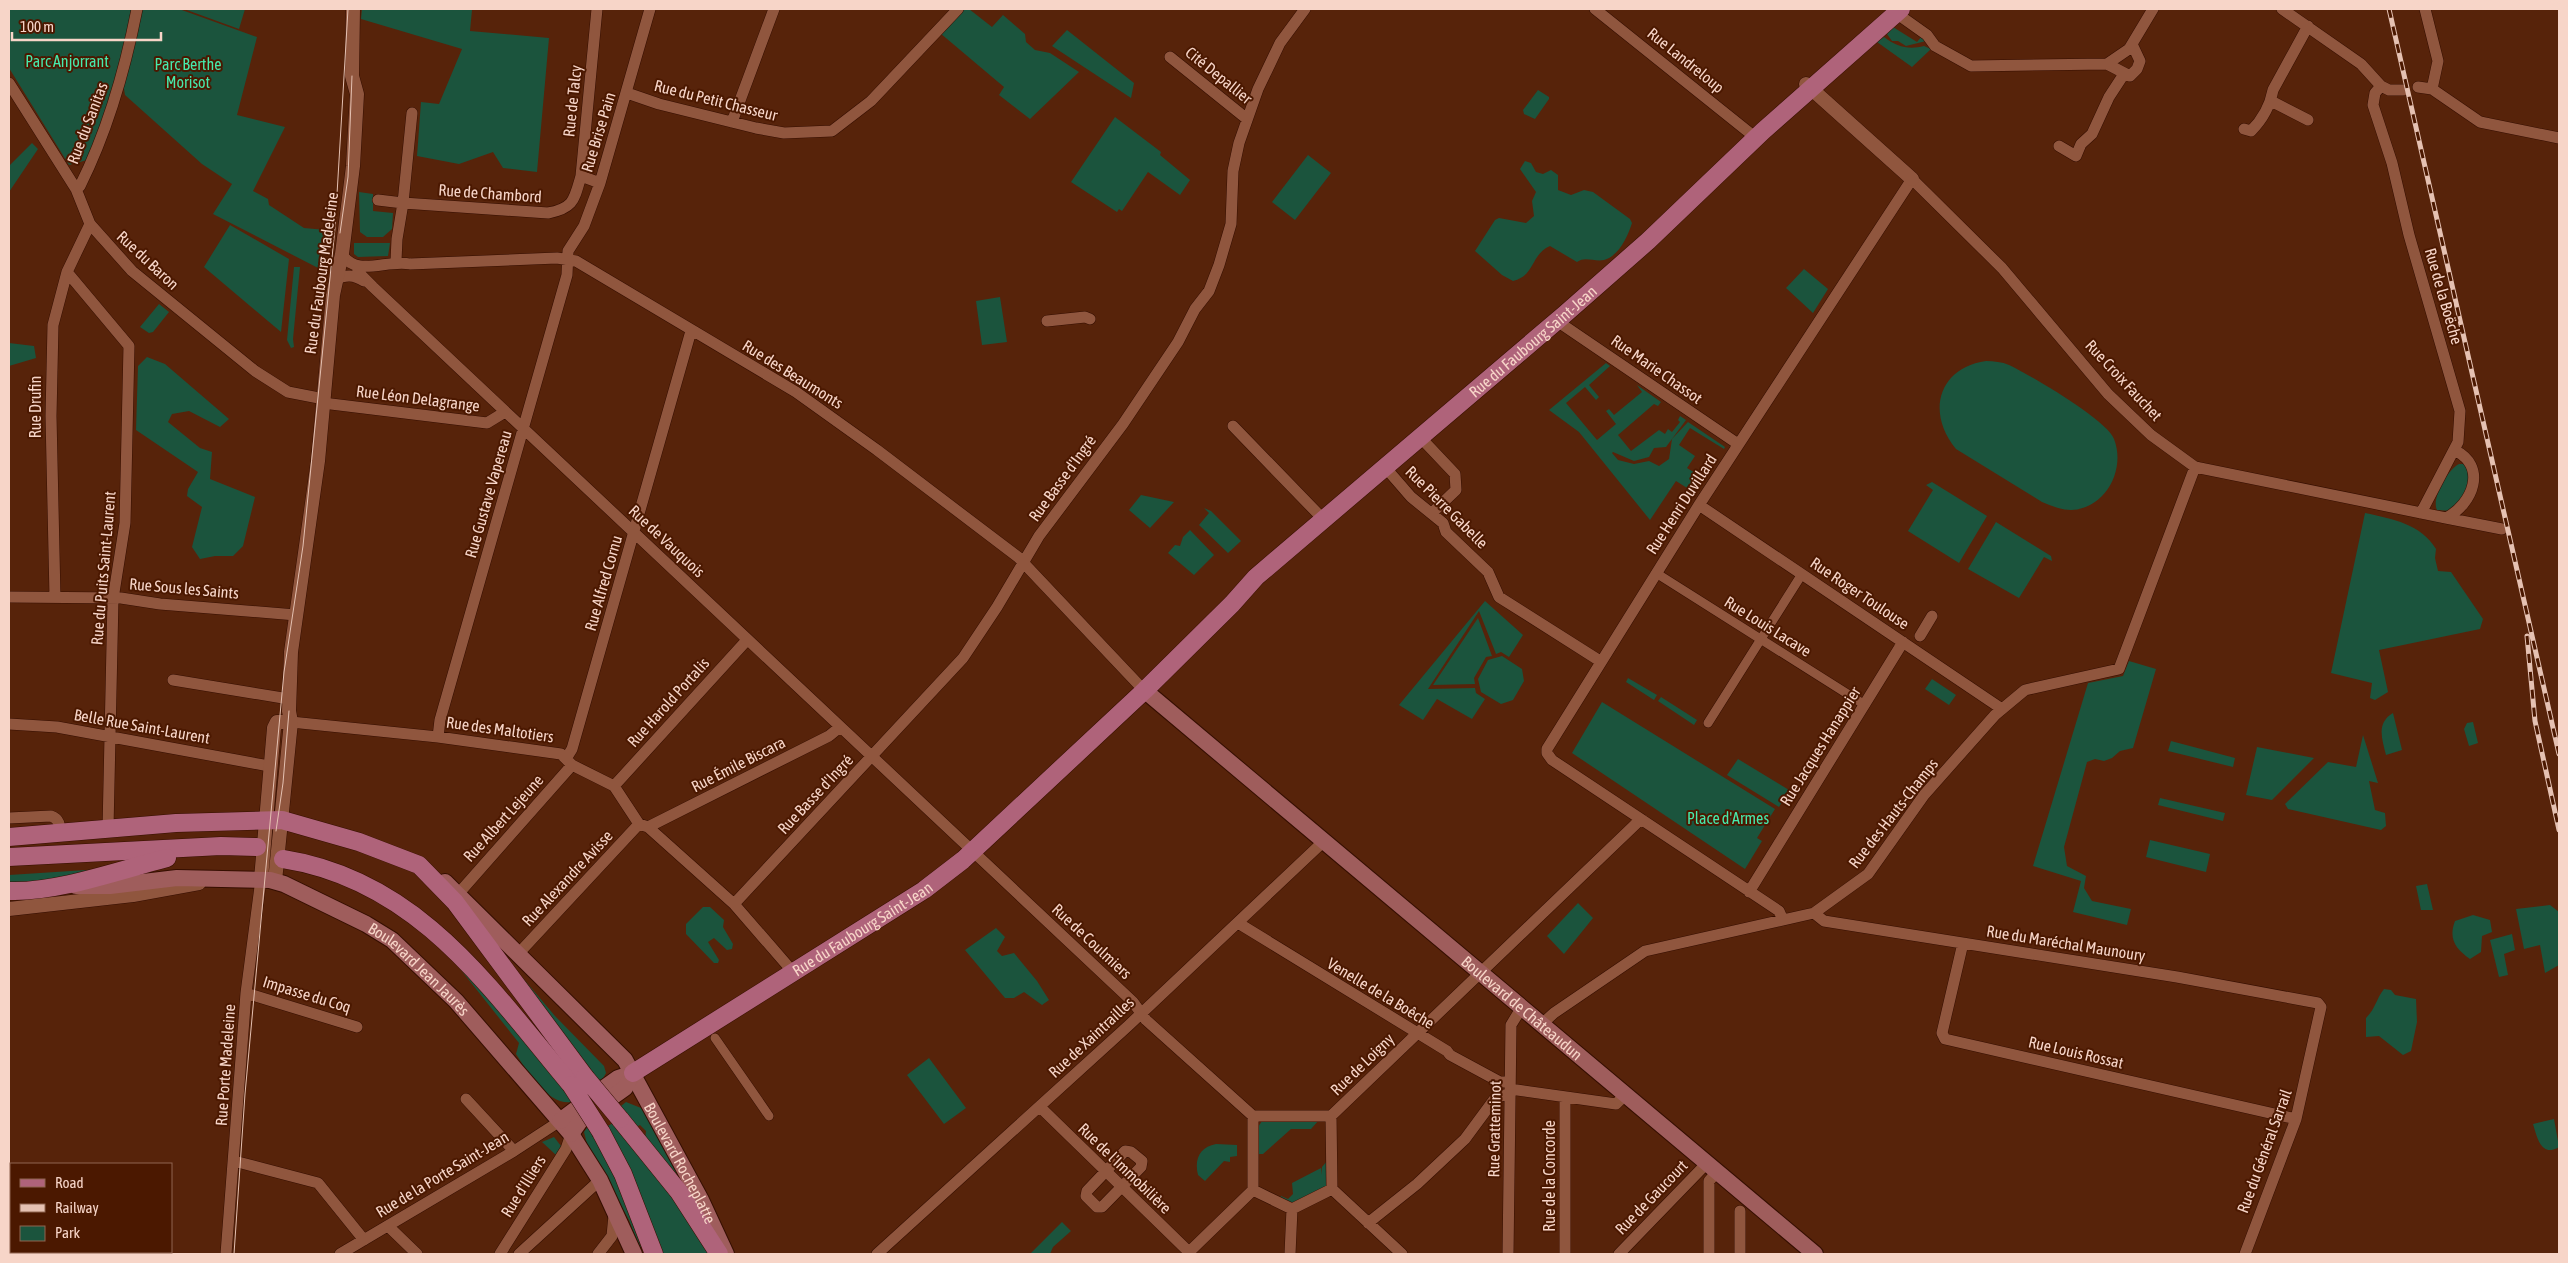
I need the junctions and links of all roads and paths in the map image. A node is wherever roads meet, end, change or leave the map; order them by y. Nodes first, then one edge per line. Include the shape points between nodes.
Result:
1 (137, 9) edge
2 (353, 9) edge
3 (597, 9) edge
4 (650, 9) edge
5 (774, 9) edge
6 (958, 9) edge
7 (1305, 9) edge
8 (1595, 9) edge
9 (2153, 9) edge
10 (2282, 9) edge
11 (2425, 9) edge
12 (1896, 10) edge
13 (2308, 26) junction
14 (2132, 44) junction
15 (1170, 57) dead end
16 (2108, 64) junction
17 (2124, 74) junction
18 (9, 83) edge
19 (2382, 86) junction
20 (2418, 87) dead end
21 (1814, 88) junction
22 (2432, 89) junction
23 (2403, 90) dead end
24 (627, 93) junction
25 (2271, 101) junction
26 (412, 113) dead end
27 (1247, 119) junction
28 (2308, 120) dead end
29 (732, 122) junction
30 (2244, 129) dead end
31 (1756, 138) junction
32 (2559, 138) edge
33 (2059, 146) dead end
34 (581, 176) junction
35 (1912, 180) junction
36 (600, 183) junction
37 (76, 189) junction
38 (378, 200) dead end
39 (404, 202) junction
40 (90, 224) junction
41 (342, 254) junction
42 (568, 260) junction
43 (393, 262) junction
44 (358, 267) junction
45 (67, 272) junction
46 (335, 280) junction
47 (372, 285) junction
48 (1090, 319) dead end
49 (1557, 320) junction
50 (1047, 321) dead end
51 (691, 331) junction
52 (323, 401) junction
53 (505, 412) junction
54 (1233, 426) dead end
55 (523, 430) junction
56 (1422, 436) junction
57 (1738, 444) junction
58 (2454, 450) junction
59 (1385, 467) junction
60 (2195, 467) junction
61 (1699, 505) junction
62 (1433, 512) junction
63 (2421, 512) junction
64 (2446, 518) junction
65 (1323, 519) junction
66 (2502, 529) dead end
67 (634, 532) junction
68 (1024, 563) junction
69 (1656, 573) junction
70 (1802, 574) junction
71 (1247, 585) junction
72 (9, 597) edge
73 (55, 597) junction
74 (113, 599) junction
75 (296, 615) junction
76 (1932, 616) dead end
77 (1920, 636) dead end
78 (1761, 639) junction
79 (747, 640) junction
80 (1904, 642) junction
81 (1600, 662) junction
82 (173, 680) dead end
83 (1146, 686) junction
84 (1865, 705) junction
85 (2002, 709) junction
86 (290, 711) junction
87 (1708, 723) dead end
88 (9, 724) edge
89 (840, 726) junction
90 (109, 737) junction
91 (438, 737) junction
92 (871, 756) junction
93 (570, 761) junction
94 (269, 766) junction
95 (614, 786) junction
96 (9, 818) edge
97 (1641, 819) junction
98 (264, 820) junction
99 (282, 820) junction
100 (198, 824) junction
101 (644, 826) junction
102 (108, 829) junction
103 (58, 833) junction
104 (9, 837) edge
105 (1324, 841) junction
106 (9, 852) edge
107 (972, 852) junction
108 (9, 858) edge
109 (166, 858) junction
110 (419, 865) junction
111 (9, 868) edge
112 (221, 879) junction
113 (268, 880) junction
114 (54, 886) junction
115 (9, 891) edge
116 (1749, 892) junction
117 (458, 893) junction
118 (734, 904) junction
119 (9, 908) edge
120 (1814, 913) junction
121 (1783, 920) junction
122 (1238, 923) junction
123 (1963, 943) junction
124 (519, 953) junction
125 (1481, 972) junction
126 (792, 974) junction
127 (246, 993) junction
128 (2314, 1001) joint
129 (1522, 1006) junction
130 (1142, 1012) junction
131 (1542, 1024) junction
132 (357, 1027) dead end
133 (1416, 1034) junction
134 (714, 1037) dead end
135 (556, 1041) junction
136 (633, 1073) junction
137 (578, 1081) junction
138 (1510, 1088) junction
139 (607, 1093) dead end
140 (1625, 1095) junction
141 (1565, 1098) junction
142 (466, 1099) dead end
143 (1040, 1107) junction
144 (769, 1116) dead end
145 (1253, 1116) junction
146 (1331, 1116) junction
147 (2296, 1119) junction
148 (560, 1121) junction
149 (570, 1134) junction
150 (514, 1151) junction
151 (234, 1161) junction
152 (1712, 1167) junction
153 (1105, 1172) junction
154 (600, 1180) junction
155 (1122, 1188) junction
156 (1332, 1189) junction
157 (1253, 1190) junction
158 (1292, 1209) junction
159 (1740, 1211) dead end
160 (615, 1213) junction
161 (1368, 1223) junction
162 (388, 1226) junction
163 (364, 1240) junction
164 (1188, 1253) edge
165 (226, 1254) edge
166 (340, 1254) edge
167 (417, 1254) edge
168 (500, 1254) edge
169 (519, 1254) edge
170 (598, 1254) edge
171 (634, 1254) edge
172 (654, 1254) edge
173 (719, 1254) edge
174 (726, 1254) edge
175 (877, 1254) edge
176 (1290, 1254) edge
177 (1402, 1254) edge
178 (1508, 1254) edge
179 (1565, 1254) edge
180 (1619, 1254) edge
181 (1709, 1254) edge
182 (1740, 1254) edge
183 (1815, 1254) edge
184 (2245, 1254) edge

1 - 37 street, Rue du Sanitas via 120,83 94,158
2 - 41 street, Rue du Faubourg Madeleine via 352,76 358,94
3 - 34 street, Rue de Talcy
4 - 24 street, Rue Brise Pain
5 - 29 street
6 - 29 street, Rue du Petit Chasseur via 862,109 832,131 784,133
7 - 27 street, Rue Basse d'Ingré via 1280,44
8 - 31 street, Rue Landreloup
9 - 14 street
10 - 13 street
11 - 22 street via 2438,61
12 - 16 street via 1927,35 1935,46 1970,66
12 - 21 main road, Rue du Faubourg Saint-Jean
13 - 19 street via 2360,64
13 - 25 street via 2273,90
14 - 16 street
14 - 17 street via 2140,61 2130,76
15 - 27 street, Cité Depallier
16 - 17 street
17 - 33 street via 2108,97 2092,134 2081,144 2076,156
18 - 37 street, Rue du Baron
19 - 23 street via 2389,90
19 - 58 street, Rue de la Boëche via 2375,93 2373,105 2460,411 2459,436
20 - 22 street
21 - 31 main road, Rue du Faubourg Saint-Jean
21 - 35 street, Rue Croix Fauchet
22 - 32 street via 2480,122
24 - 29 street, Rue du Petit Chasseur
24 - 36 street, Rue Brise Pain
25 - 28 street
25 - 30 street via 2258,124 2251,131
26 - 39 street
27 - 68 street, Rue Basse d'Ingré via 1232,176 1231,224 1210,290 1123,424 1040,536
31 - 49 main road, Rue du Faubourg Saint-Jean via 1648,241
34 - 36 street
34 - 39 street, Rue de Chambord via 570,205 564,210 548,213
35 - 57 street, Rue Henri Duvillard
35 - 60 street, Rue Croix Fauchet via 2002,268 2108,394 2145,430
36 - 42 street, Rue Brise Pain via 584,226 568,251
37 - 40 street, Rue du Baron
38 - 39 street, Rue de Chambord
39 - 43 street
40 - 45 street, Rue Drufin
40 - 52 street, Rue du Baron via 132,271 255,371 288,392
41 - 44 street, Rue de Vauquois
41 - 46 street, Rue du Faubourg Madeleine
42 - 43 street, Rue des Beaumonts
42 - 51 street, Rue des Beaumonts via 576,261
42 - 55 street, Rue Gustave Vapereau via 567,275
43 - 44 street, Rue des Beaumonts
43 - 47 street
44 - 47 street, Rue de Vauquois via 358,272
45 - 73 street, Rue Drufin via 52,325 47,390
45 - 74 street, Rue du Puits Saint-Laurent via 129,346 126,523
46 - 47 street via 353,276
46 - 52 street, Rue du Faubourg Madeleine
47 - 53 street, Rue de Vauquois
48 - 50 street
49 - 56 main road, Rue du Faubourg Saint-Jean
49 - 57 street, Rue Marie Chassot
51 - 67 street, Rue Alfred Cornu
51 - 68 street, Rue des Beaumonts via 818,406
52 - 53 street, Rue Léon Delagrange via 488,424
52 - 75 street, Rue du Faubourg Madeleine
53 - 55 street, Rue de Vauquois
54 - 65 street
55 - 67 street, Rue de Vauquois
55 - 91 street, Rue Gustave Vapereau via 440,720
56 - 59 main road, Rue du Faubourg Saint-Jean
56 - 62 street via 1455,474 1456,490
57 - 61 street, Rue Henri Duvillard
58 - 63 street, Rue de la Boëche
58 - 64 street via 2469,461 2474,478 2465,502
59 - 62 street, Rue Pierre Gabelle via 1411,497
59 - 65 main road, Rue du Faubourg Saint-Jean
60 - 63 street, Rue Croix Fauchet
60 - 85 street, Rue des Hauts-Champs via 2119,669 2025,690
61 - 69 street, Rue Henri Duvillard
61 - 70 street, Rue Roger Toulouse
62 - 81 street, Rue Pierre Gabelle via 1444,523 1446,532 1488,572 1498,597
63 - 64 street, Rue Croix Fauchet
64 - 66 street, Rue Croix Fauchet
65 - 71 main road, Rue du Faubourg Saint-Jean
67 - 79 street, Rue de Vauquois
67 - 93 street, Rue Alfred Cornu
68 - 83 street, Rue des Beaumonts
68 - 92 street, Rue Basse d'Ingré via 963,658
69 - 78 street, Rue Louis Lacave
69 - 81 street, Rue Henri Duvillard
70 - 78 street
70 - 80 street, Rue Roger Toulouse
71 - 83 main road, Rue du Faubourg Saint-Jean via 1232,604
71 - 83 main road, Rue du Faubourg Saint-Jean via 1225,600
72 - 73 street, Rue Sous les Saints
73 - 74 street, Rue Sous les Saints
74 - 75 street, Rue Sous les Saints
74 - 90 street, Rue du Puits Saint-Laurent
75 - 86 street, Rue du Faubourg Madeleine via 291,652
76 - 77 street
78 - 84 street, Rue Louis Lacave
78 - 87 street
79 - 89 street, Rue de Vauquois
79 - 95 street, Rue Harold Portalis
80 - 84 street, Rue Jacques Hanappier
80 - 85 street, Rue Roger Toulouse
81 - 97 street, Rue Henri Duvillard via 1549,745 1547,754
82 - 86 street, Rue des Maltotiers
83 - 105 main road, Boulevard de Châteaudun
83 - 107 main road, Rue du Faubourg Saint-Jean via 1088,737 1072,757
84 - 116 street, Rue Jacques Hanappier
85 - 120 street, Rue des Hauts-Champs via 1920,800 1868,874
86 - 91 street, Rue des Maltotiers
86 - 94 street via 277,722
86 - 99 street
88 - 90 street, Belle Rue Saint-Laurent via 29,724
89 - 92 street, Rue de Vauquois
89 - 101 street, Rue Émile Biscara via 829,736
90 - 94 street, Belle Rue Saint-Laurent
90 - 102 street, Rue du Puits Saint-Laurent
91 - 93 street, Rue des Maltotiers via 556,752
92 - 107 street, Rue de Vauquois
92 - 118 street, Rue Basse d'Ingré
93 - 95 street, Rue des Maltotiers
93 - 117 street, Rue Albert Lejeune
94 - 98 street
95 - 101 street
96 - 103 street via 51,816 59,822
97 - 116 street
97 - 125 street, Rue de Loigny
98 - 99 main road
98 - 100 main road
98 - 113 street
99 - 110 main road via 360,842
99 - 113 street
100 - 102 main road
100 - 106 main road
101 - 118 street
101 - 124 street, Rue Alexandre Avisse
102 - 103 main road
103 - 104 main road
105 - 122 street, Rue de Xaintrailles
105 - 125 main road, Boulevard de Châteaudun
107 - 126 main road, Rue du Faubourg Saint-Jean via 924,890
107 - 130 street, Rue de Coulmiers
108 - 109 main road via 221,846 256,851
109 - 111 main road
109 - 114 main road
110 - 117 main road
110 - 135 main road via 454,902
112 - 113 main road, Boulevard Jean Jaurès
112 - 114 main road, Boulevard Jean Jaurès via 177,878 110,886
112 - 119 street, Boulevard Jean Jaurès via 133,895
113 - 127 street, Rue Porte Madeleine
113 - 148 main road, Boulevard Jean Jaurès via 366,924 392,940 456,1001
114 - 115 main road
116 - 121 street via 1779,911
117 - 124 main road
118 - 126 street
120 - 121 street, Rue des Hauts-Champs
120 - 123 street, Rue du Maréchal Maunoury via 1824,921
121 - 131 street, Rue des Hauts-Champs via 1645,951
122 - 130 street, Rue de Xaintrailles
122 - 133 street, Venelle de la Boêche
123 - 128 street, Rue du Maréchal Maunoury
123 - 147 street, Rue Louis Rossat via 1942,1033 1945,1039
124 - 136 main road via 625,1060
125 - 129 main road, Boulevard de Châteaudun
125 - 133 street, Rue de Loigny
126 - 136 main road, Rue du Faubourg Saint-Jean
127 - 132 street, Impasse du Coq
127 - 151 street, Rue Porte Madeleine
128 - 147 street, Rue du Général Sarrail via 2321,1007
129 - 131 main road, Boulevard de Châteaudun
129 - 138 street, Rue Gratteminot via 1511,1025
130 - 143 street, Rue de Xaintrailles
130 - 145 street, Rue de Coulmiers via 1146,1020
131 - 140 main road, Boulevard de Châteaudun
133 - 138 street, Venelle de la Boêche
133 - 146 street, Rue de Loigny
134 - 144 street
135 - 137 main road
135 - 137 main road via 450,929 410,897 351,866 324,858 284,854 362,882 396,901 431,927
136 - 139 main road, Rue du Faubourg Saint-Jean via 618,1078
136 - 174 main road, Boulevard Rocheplatte
137 - 172 main road, bridge via 623,1174
137 - 173 main road, Boulevard Rocheplatte, bridge via 620,1119 679,1192
138 - 141 street, Venelle de la Boêche
138 - 161 street via 1496,1097 1448,1156
138 - 178 street, Rue Gratteminot
140 - 141 street, Venelle de la Boêche via 1616,1104
140 - 152 main road, Boulevard de Châteaudun
141 - 179 street, Rue de la Concorde
142 - 150 street
143 - 153 street, Rue de l'Immobilière
143 - 175 street, Rue de Xaintrailles
145 - 146 street
145 - 157 street
146 - 156 street
147 - 184 street, Rue du Général Sarrail
148 - 149 main road, Boulevard Jean Jaurès
148 - 149 main road via 580,1113
148 - 150 street, Rue de la Porte Saint-Jean
149 - 154 main road
149 - 168 street, Rue d'Illiers via 566,1149
150 - 162 street, Rue de la Porte Saint-Jean
151 - 163 street via 318,1183
151 - 165 street, Rue Porte Madeleine
152 - 180 street, Rue de Gaucourt
152 - 181 street
152 - 183 main road, Boulevard de Châteaudun
153 - 155 street, Rue de l'Immobilière
153 - 155 street via 1087,1191 1086,1196 1097,1207 1102,1207
153 - 155 street via 1125,1151 1142,1161 1141,1168
154 - 160 main road
154 - 169 street
155 - 164 street, Rue de l'Immobilière
156 - 158 street
156 - 161 street
157 - 158 street
157 - 164 street
158 - 176 street
159 - 182 street
160 - 170 street via 612,1236
160 - 171 main road
161 - 177 street
162 - 163 street, Rue de la Porte Saint-Jean
162 - 167 street
163 - 166 street, Rue de la Porte Saint-Jean

